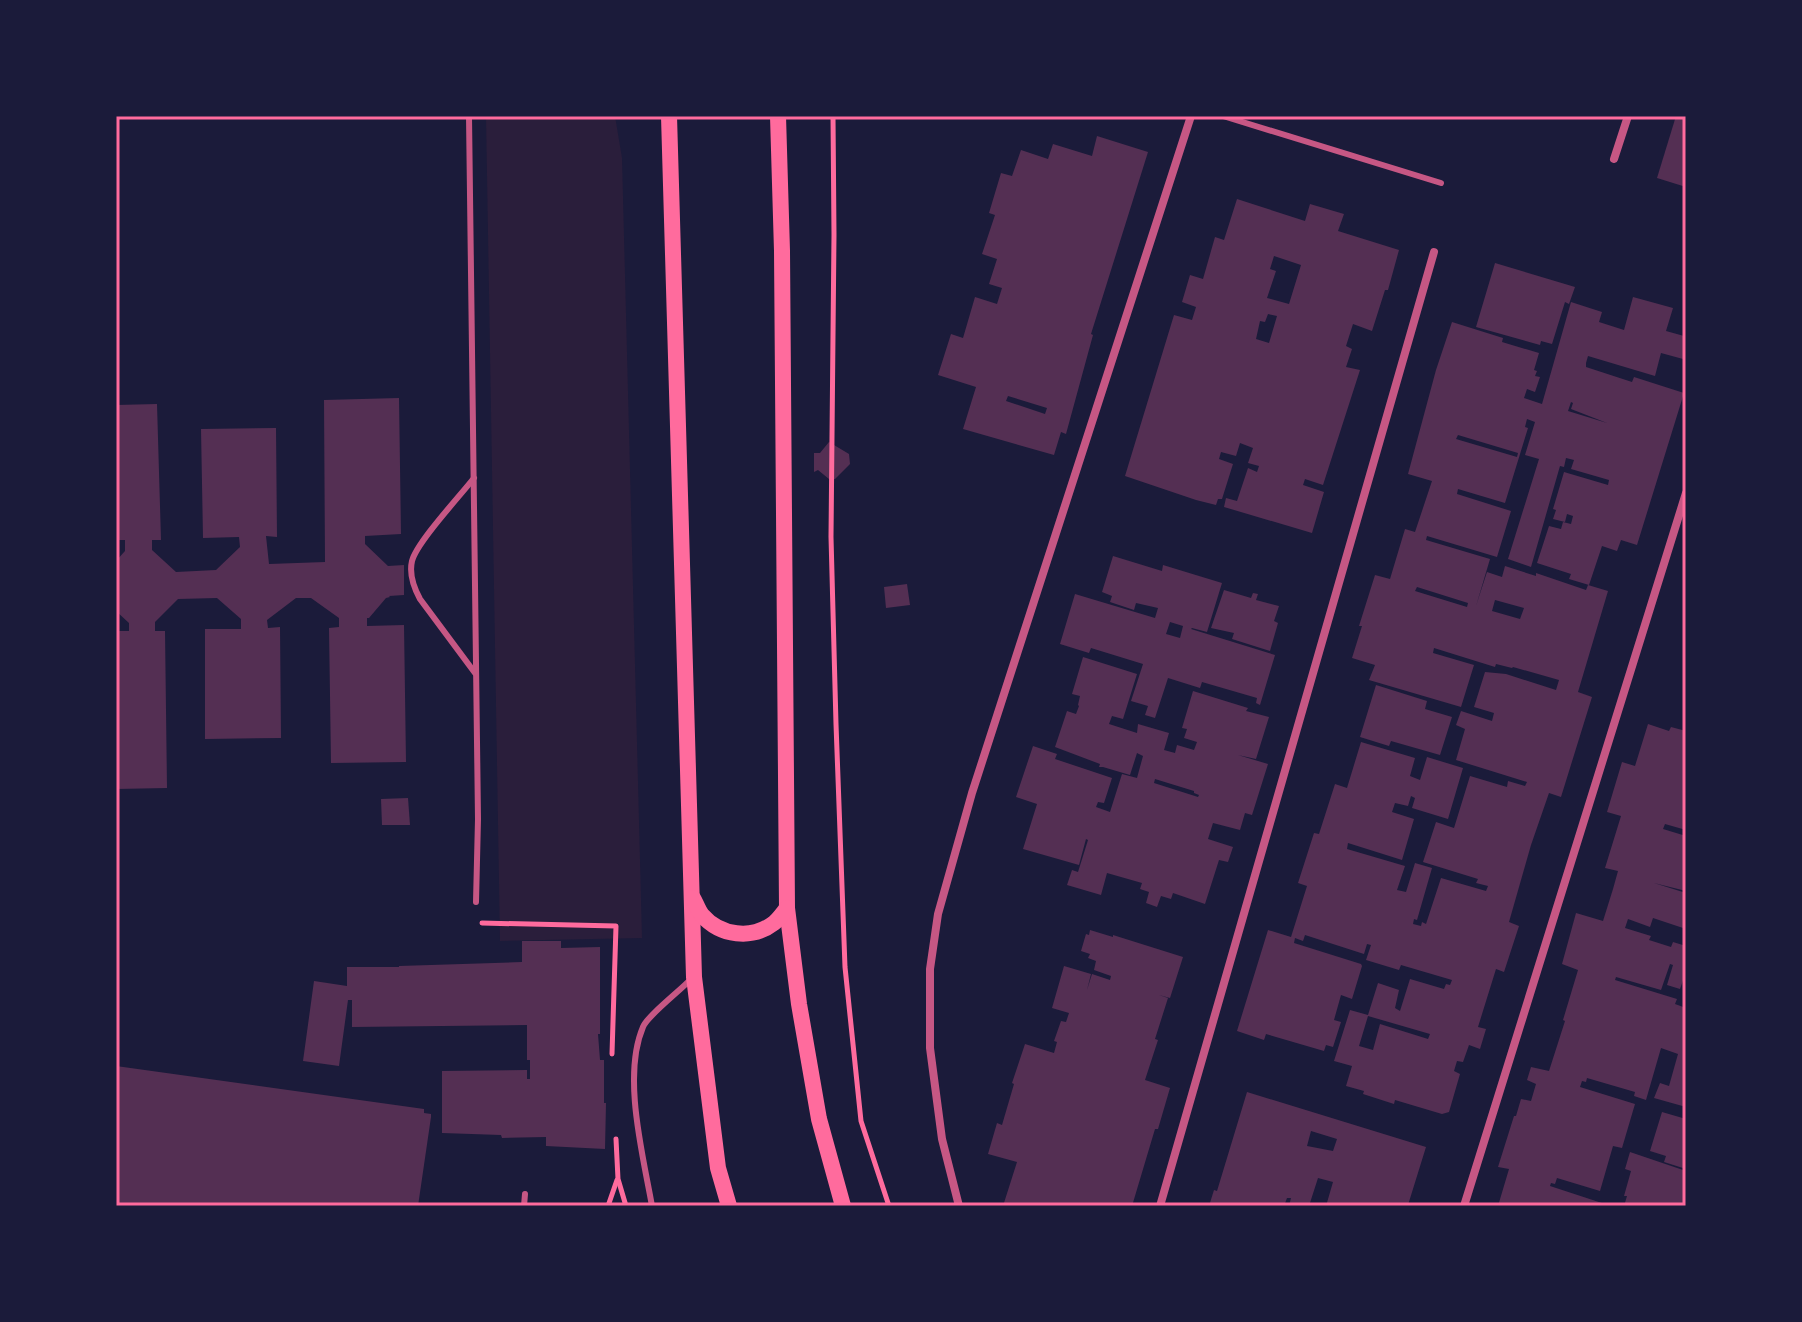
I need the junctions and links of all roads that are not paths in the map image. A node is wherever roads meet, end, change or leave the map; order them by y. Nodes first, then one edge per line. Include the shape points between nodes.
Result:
1 (469, 116) edge
2 (669, 116) edge
3 (778, 116) edge
4 (1191, 116) edge
5 (1223, 116) edge
6 (1628, 116) edge
7 (1614, 159) dead end
8 (1441, 183) dead end
9 (1434, 252) dead end
10 (474, 478) junction
11 (1686, 493) edge
12 (476, 675) junction
13 (692, 896) junction
14 (476, 902) dead end
15 (787, 908) junction
16 (694, 977) junction
17 (525, 1194) dead end
18 (524, 1206) edge
19 (652, 1206) edge
20 (729, 1206) edge
21 (843, 1206) edge
22 (959, 1206) edge
23 (1160, 1206) edge
24 (1464, 1206) edge

1 - 10 lane
2 - 13 main road
3 - 15 main road
4 - 22 street via 972,793 938,914 930,969 930,1048 942,1139
5 - 8 lane
6 - 7 street
9 - 23 street
10 - 12 lane
10 - 12 lane via 418,548 412,576 420,599
11 - 24 street
12 - 14 lane
13 - 15 main road via 709,921 736,934 756,933
13 - 16 main road
15 - 21 main road via 819,1119
16 - 19 lane via 643,1025 635,1059 633,1095
16 - 20 main road via 718,1168
17 - 18 lane

